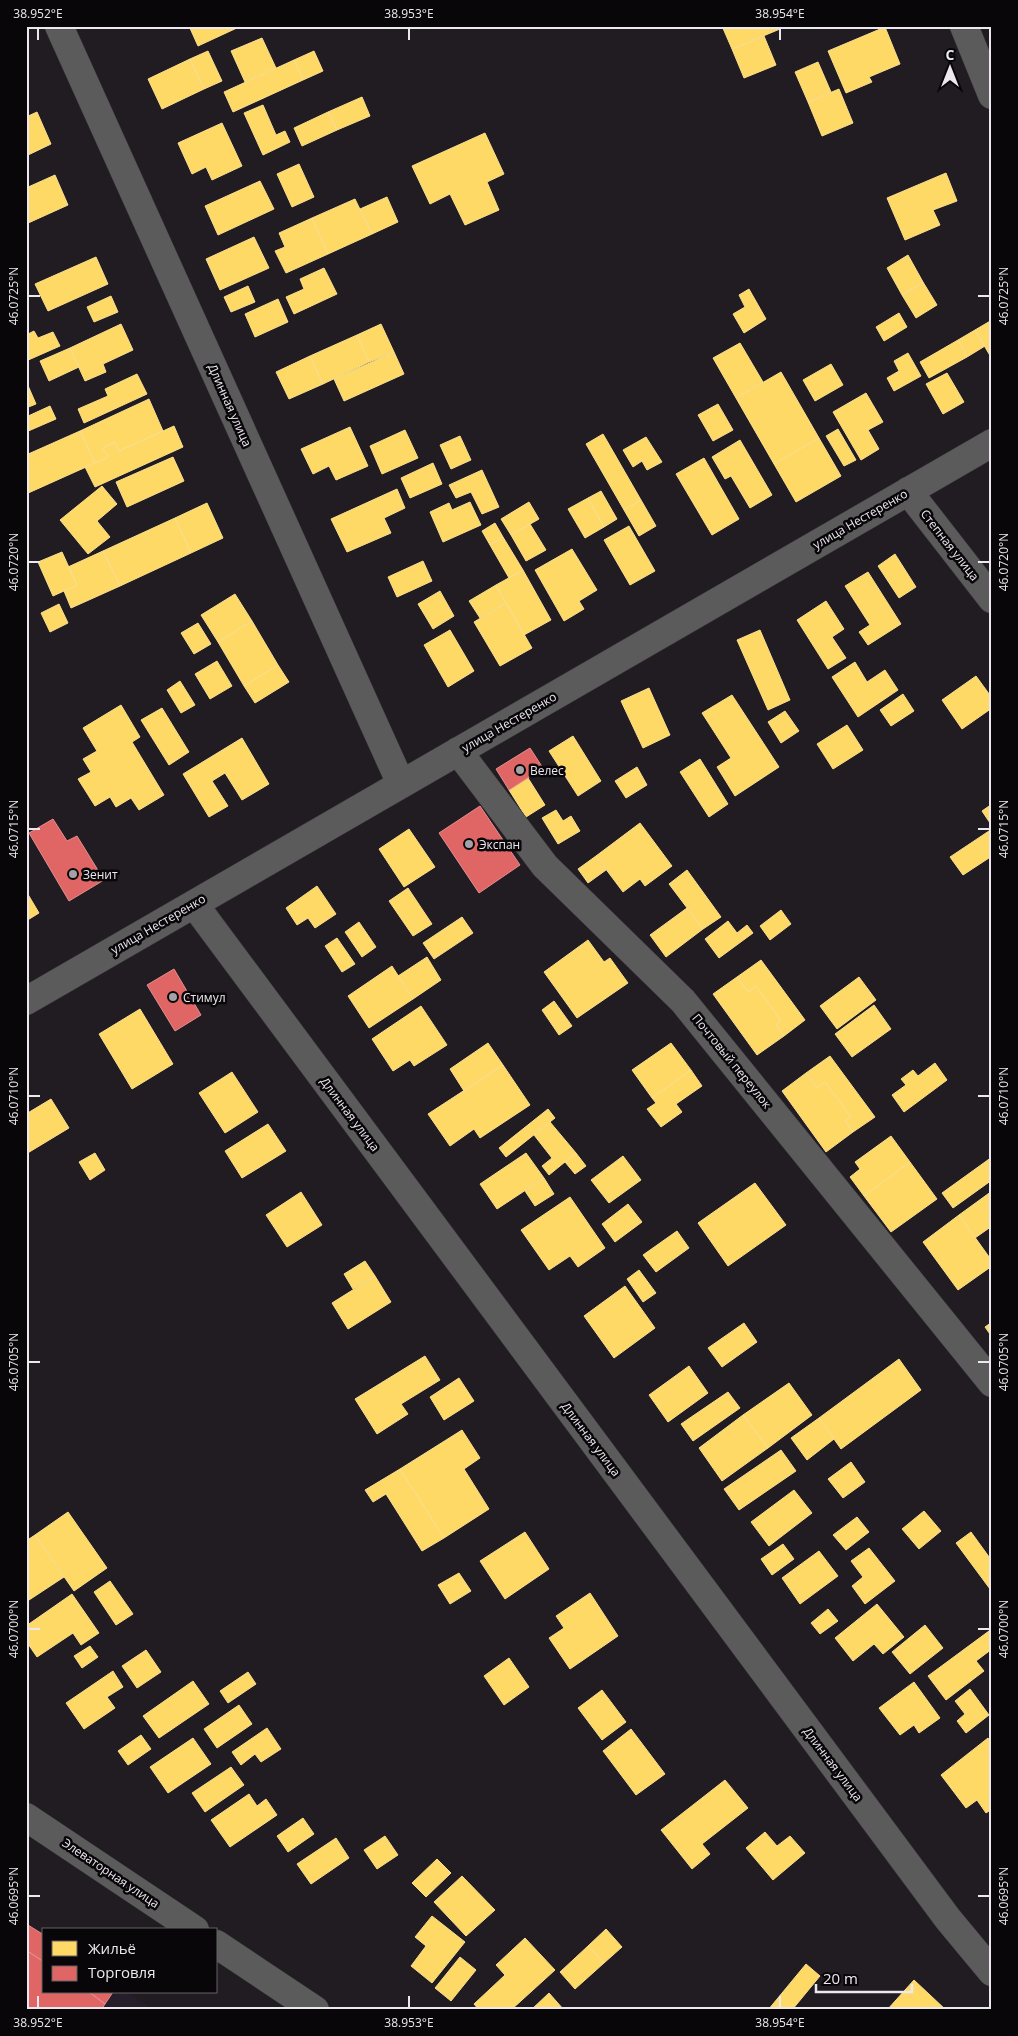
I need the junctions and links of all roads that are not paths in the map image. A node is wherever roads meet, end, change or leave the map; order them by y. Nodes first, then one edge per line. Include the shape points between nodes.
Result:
1 (59, 26) edge
2 (964, 26) edge
3 (992, 96) edge
4 (992, 443) edge
5 (908, 491) junction
6 (992, 598) edge
7 (458, 751) junction
8 (401, 784) junction
9 (194, 904) junction
10 (26, 1000) edge
11 (992, 1383) edge
12 (26, 1817) edge
13 (192, 1928) edge
14 (218, 1945) edge
15 (992, 1972) edge
16 (314, 2009) edge

1 - 8 street, Длинная улица
2 - 3 street
4 - 5 street, улица Нестеренко
5 - 6 street, Степная улица
5 - 7 street, улица Нестеренко
7 - 8 street, улица Нестеренко
7 - 11 street, Почтовый переулок via 545,866 683,1001
8 - 9 street, улица Нестеренко
9 - 10 street, улица Нестеренко
9 - 15 street, Длинная улица via 948,1919
12 - 13 street, Элеваторная улица
14 - 16 street

